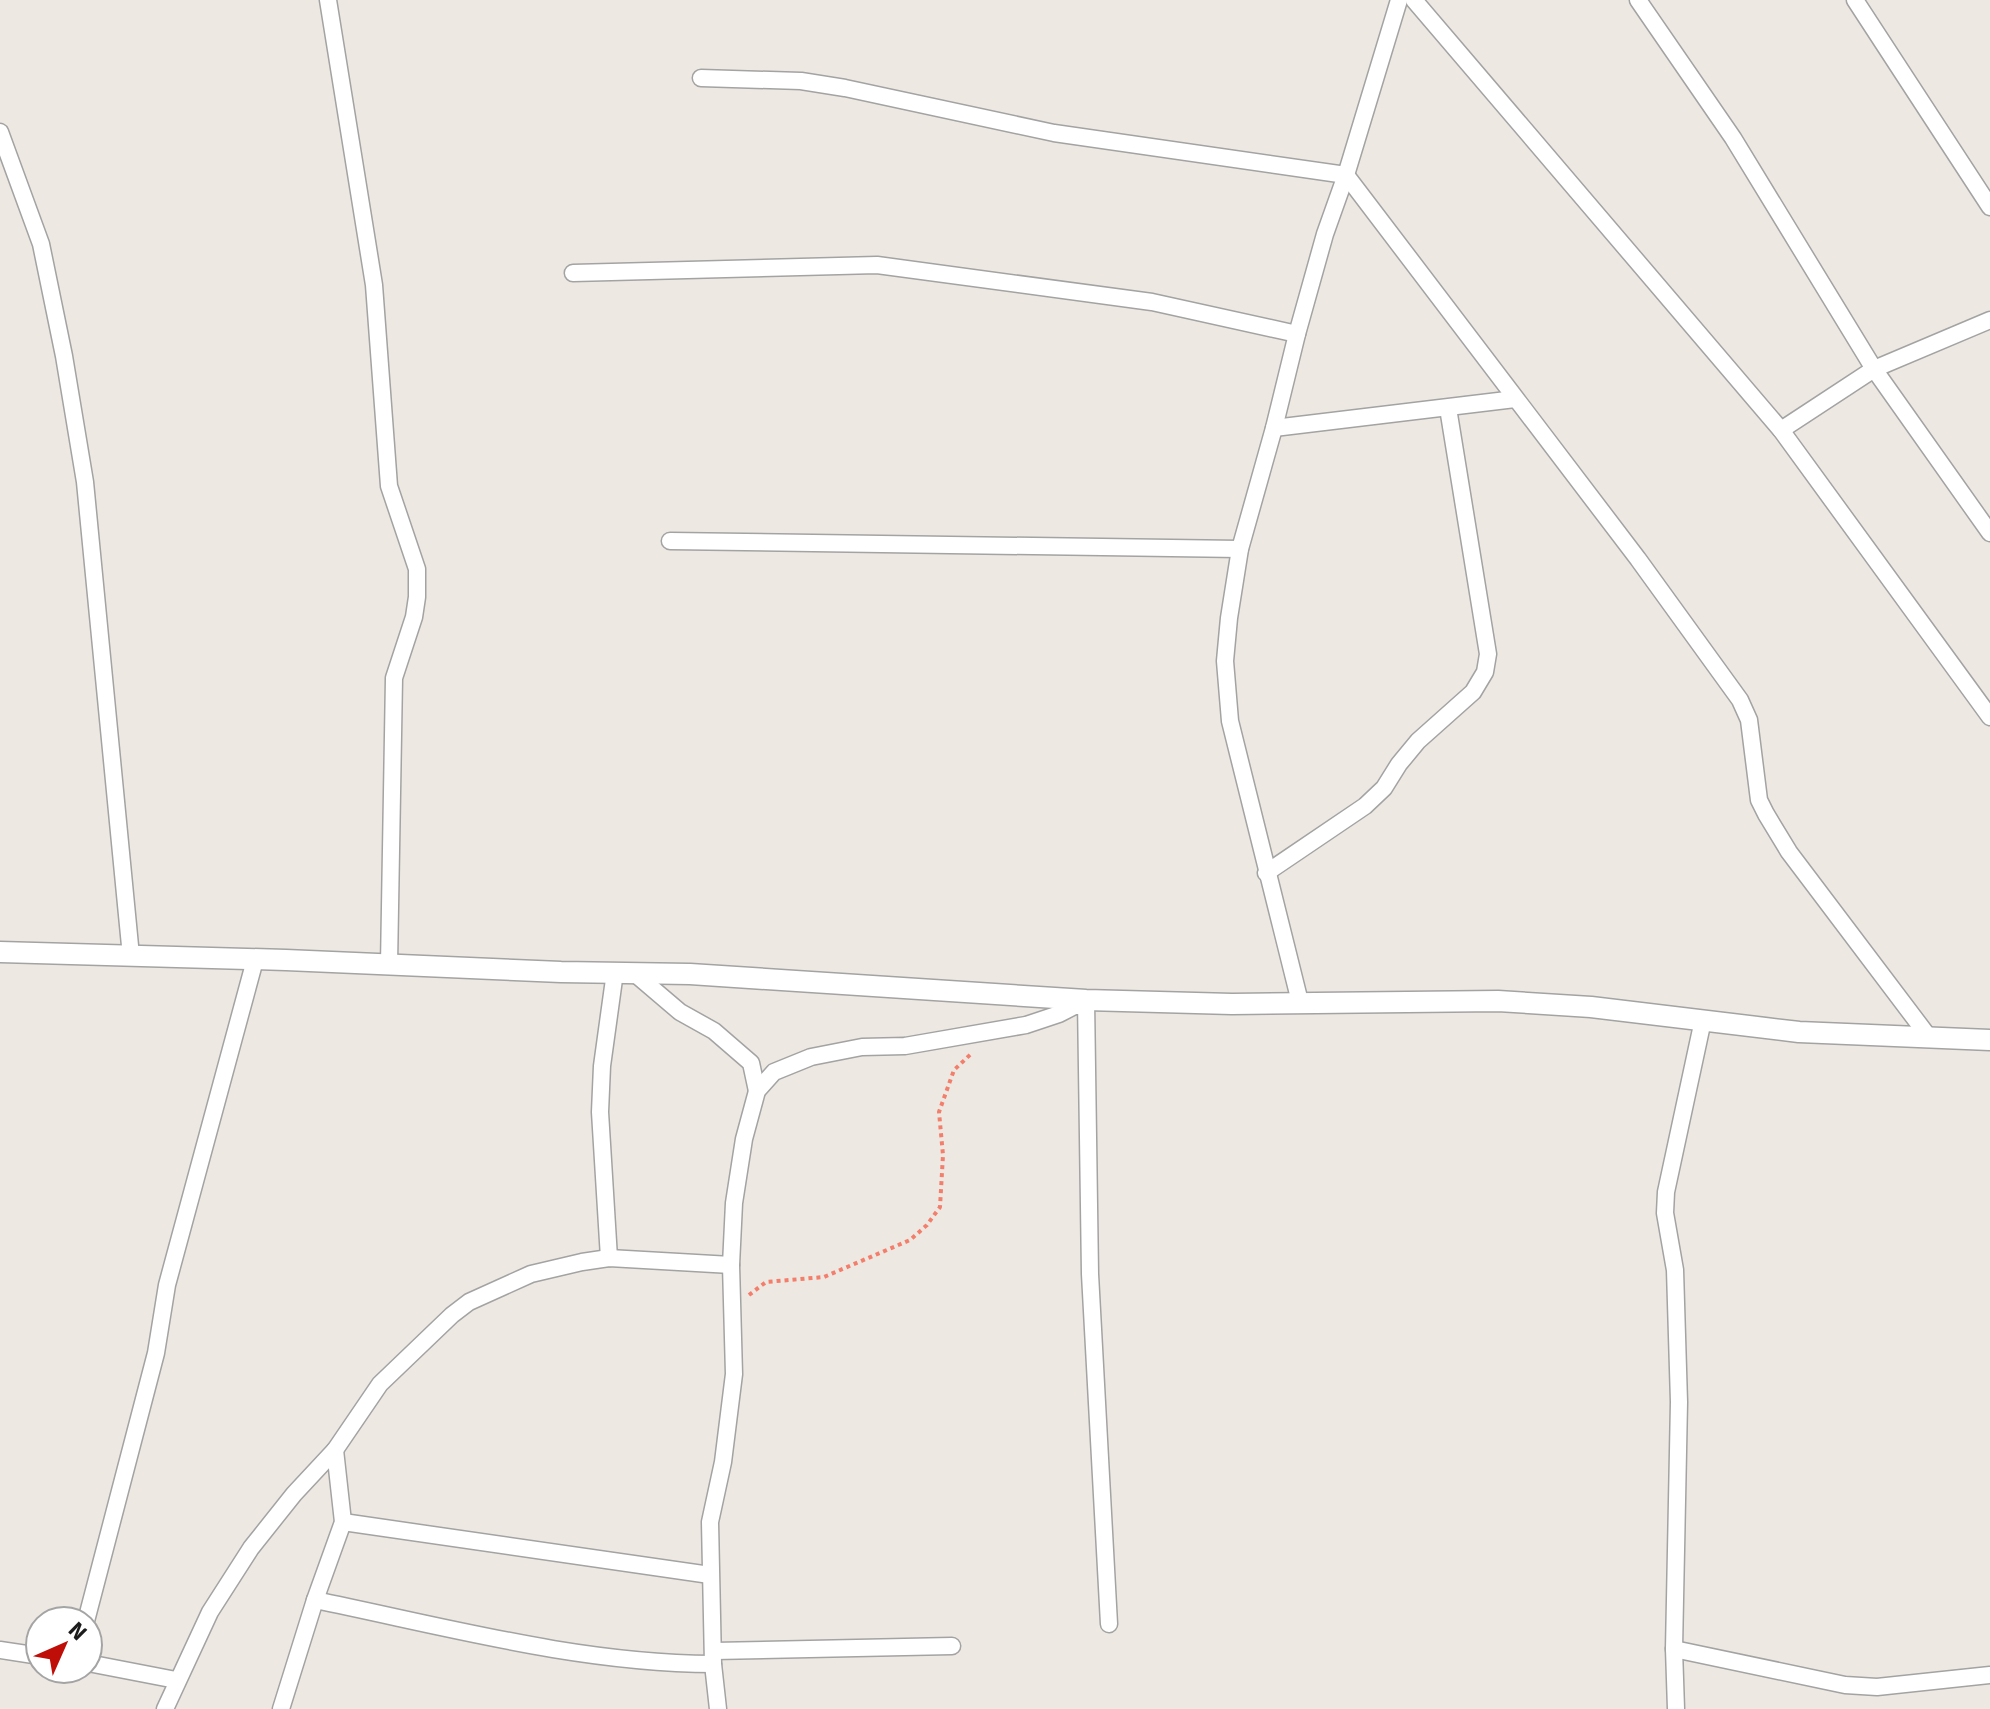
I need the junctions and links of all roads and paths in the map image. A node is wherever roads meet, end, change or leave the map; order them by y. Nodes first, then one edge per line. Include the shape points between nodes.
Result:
1 (328, 0) edge
2 (1399, 0) edge
3 (1414, 0) edge
4 (1638, 0) edge
5 (1855, 0) edge
6 (701, 78) dead end
7 (0, 132) edge
8 (1346, 175) junction
9 (1990, 207) edge
10 (573, 273) dead end
11 (1990, 320) edge
12 (1297, 334) junction
13 (1874, 369) junction
14 (1515, 399) junction
15 (1448, 408) junction
16 (1274, 428) junction
17 (1781, 430) junction
18 (1990, 533) edge
19 (670, 541) dead end
20 (1240, 549) junction
21 (1990, 717) edge
22 (1266, 873) junction
23 (0, 952) edge
24 (131, 956) junction
25 (255, 960) junction
26 (389, 965) junction
27 (624, 972) junction
28 (1086, 1000) junction
29 (1300, 1002) junction
30 (1703, 1020) junction
31 (1928, 1036) junction
32 (1990, 1040) edge
33 (973, 1052) dead end
34 (757, 1091) junction
35 (609, 1258) junction
36 (731, 1265) junction
37 (731, 1309) junction
38 (335, 1450) junction
39 (343, 1522) junction
40 (710, 1575) junction
41 (315, 1600) junction
42 (90, 1605) edge
43 (1109, 1624) dead end
44 (952, 1646) dead end
45 (1674, 1649) junction
46 (0, 1650) edge
47 (24, 1654) edge
48 (714, 1658) junction
49 (104, 1666) edge
50 (1990, 1675) edge
51 (176, 1680) junction
52 (165, 1709) edge
53 (281, 1709) edge
54 (718, 1709) edge
55 (1676, 1709) edge

1 - 26 street via 374,285 389,486 417,569 414,617 394,678
2 - 8 street
3 - 17 street
4 - 13 street via 1733,138
5 - 9 street
6 - 8 street via 801,81 1054,133
7 - 24 street via 41,244 85,482
8 - 12 street
8 - 14 street
10 - 12 street via 892,266 1152,302
11 - 13 street
12 - 16 street
13 - 17 street
13 - 18 street
14 - 15 street
14 - 31 street via 1740,700 1754,741 1759,800 1770,823
15 - 16 street
15 - 22 street via 1488,654 1485,672 1473,692 1418,741 1365,806
16 - 20 street
17 - 21 street
19 - 20 street
20 - 22 street via 1225,661 1229,706
22 - 29 street
23 - 24 street
24 - 25 street
25 - 26 street
25 - 42 street via 170,1272 156,1353
26 - 27 street
27 - 28 street
27 - 34 street via 714,1031 751,1063
27 - 35 street via 602,1066
28 - 29 street
28 - 34 street via 1026,1025 811,1057 774,1072
28 - 43 street via 1090,1274
29 - 30 street via 1498,1001
30 - 31 street via 1799,1032
30 - 45 street via 1665,1213 1675,1270 1679,1402
31 - 32 street
33 - 37 path via 954,1070 939,1112 940,1207 927,1225 910,1240 824,1277 766,1282
34 - 36 street via 734,1203
35 - 36 street
35 - 38 street via 531,1274 469,1302 380,1384
36 - 37 street
37 - 40 street via 734,1374 710,1522
38 - 39 street
38 - 51 street via 251,1548 210,1612
39 - 40 street
39 - 41 street
40 - 48 street
41 - 48 street via 534,1648 658,1663
41 - 53 street
44 - 48 street
45 - 50 street via 1845,1685 1877,1687
45 - 55 street
46 - 47 street
48 - 54 street
49 - 51 street
51 - 52 street

